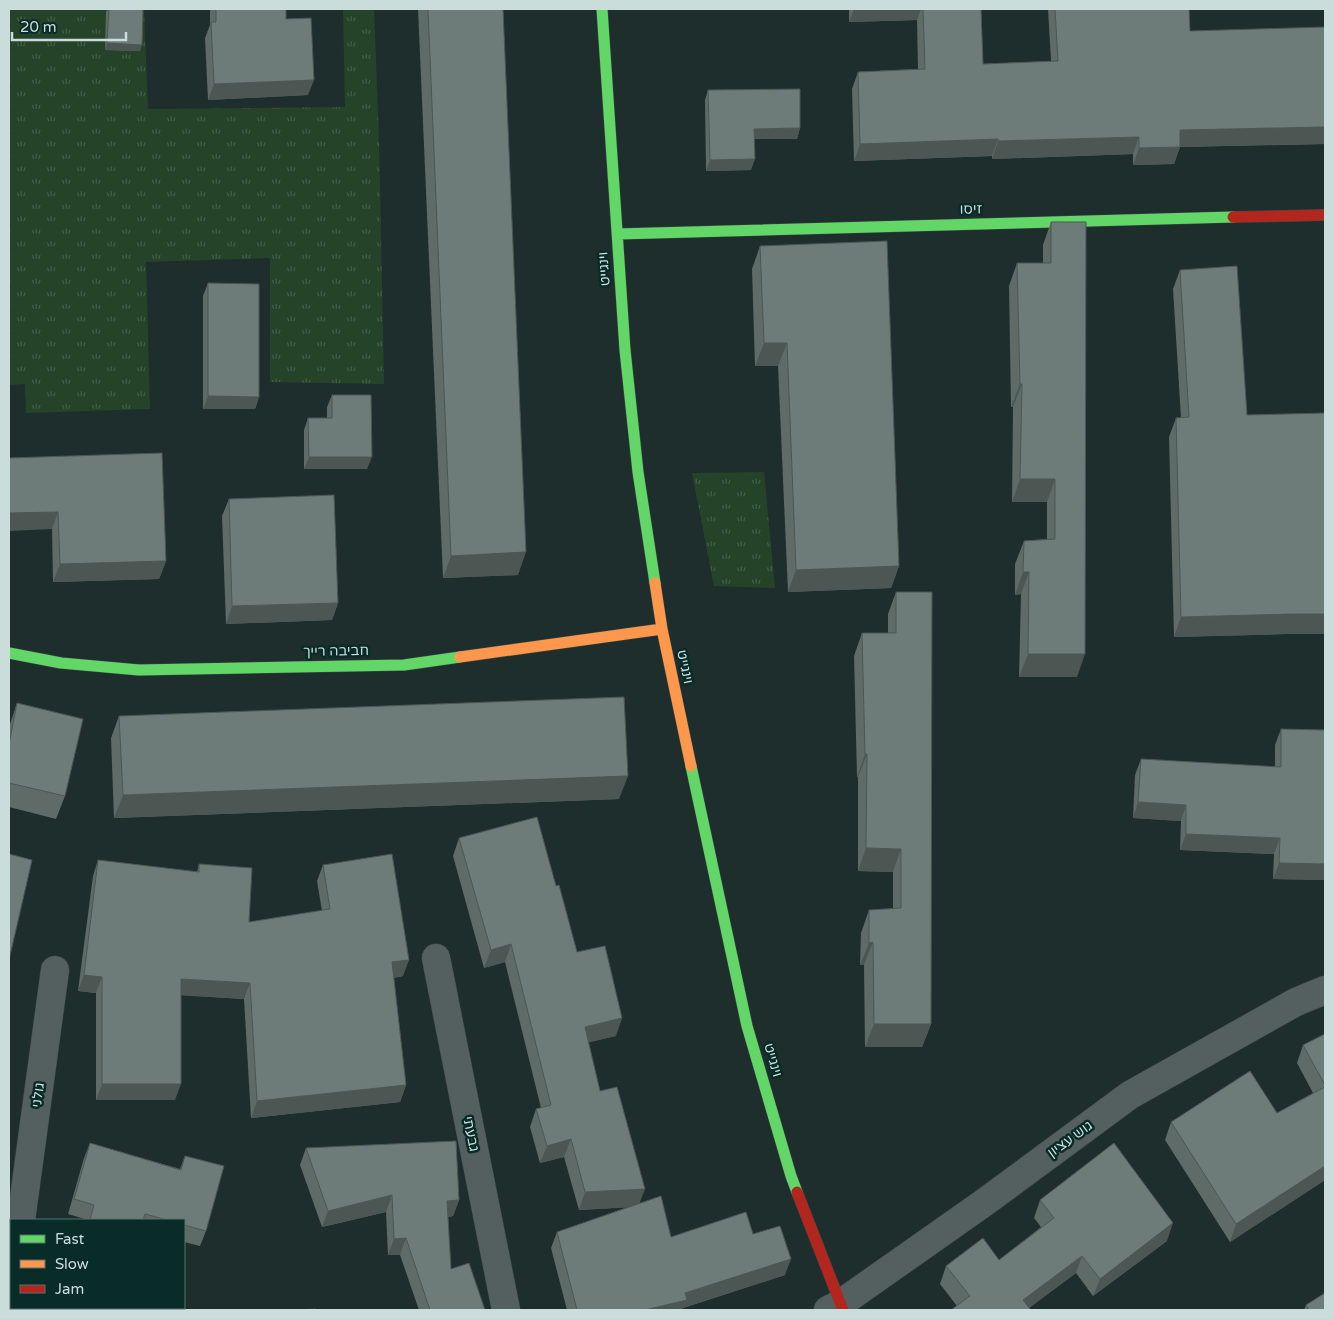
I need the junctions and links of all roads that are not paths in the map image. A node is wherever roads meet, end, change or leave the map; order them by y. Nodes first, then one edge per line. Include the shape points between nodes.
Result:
1 (602, 9) edge
2 (1325, 215) edge
3 (617, 234) junction
4 (662, 629) junction
5 (9, 653) edge
6 (436, 958) dead end
7 (55, 970) dead end
8 (1325, 990) edge
9 (21, 1219) edge
10 (837, 1308) edge
11 (506, 1310) edge

1 - 3 street, וינגייט
2 - 3 street, זיסו
3 - 4 street, וינגייט via 638,472
4 - 5 street, חביבה רייך via 404,665 139,670 61,663
4 - 10 street, וינגייט via 747,1026 791,1176
6 - 11 street, גבעתי
7 - 9 street, גולני
8 - 10 street, גוש עציון via 1288,1006 1130,1095

